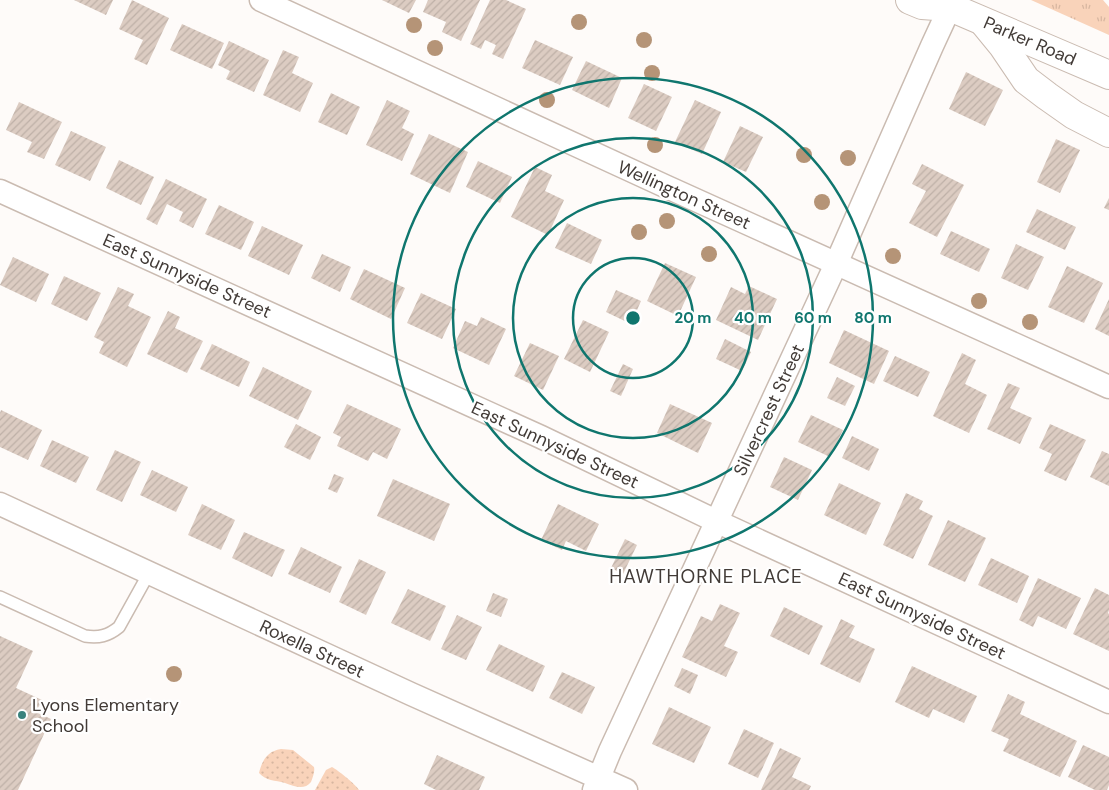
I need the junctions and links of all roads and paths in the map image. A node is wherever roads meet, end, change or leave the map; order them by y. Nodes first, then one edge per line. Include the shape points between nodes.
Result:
1 (261, 0) edge
2 (910, 0) edge
3 (949, 2) edge
4 (983, 20) junction
5 (1109, 75) edge
6 (1109, 133) edge
7 (0, 191) edge
8 (836, 264) junction
9 (1109, 386) edge
10 (0, 504) edge
11 (718, 522) junction
12 (149, 573) junction
13 (0, 597) edge
14 (1109, 702) edge
15 (597, 784) edge
16 (626, 790) edge

1 - 8 street, Wellington Street
2 - 3 main road, Parker Road via 922,5
3 - 4 main road, Parker Road
3 - 8 street, Silvercrest Street
4 - 5 main road, Parker Road
4 - 6 main road via 1026,80 1074,115
7 - 11 street, East Sunnyside Street via 541,437
8 - 9 street, Wellington Street
8 - 11 street, Silvercrest Street
10 - 12 street, Roxella Street
11 - 14 street, East Sunnyside Street
11 - 15 street, Silvercrest Street
12 - 13 lane via 119,627 103,636 85,636
12 - 15 street, Roxella Street
15 - 16 street, Roxella Street

